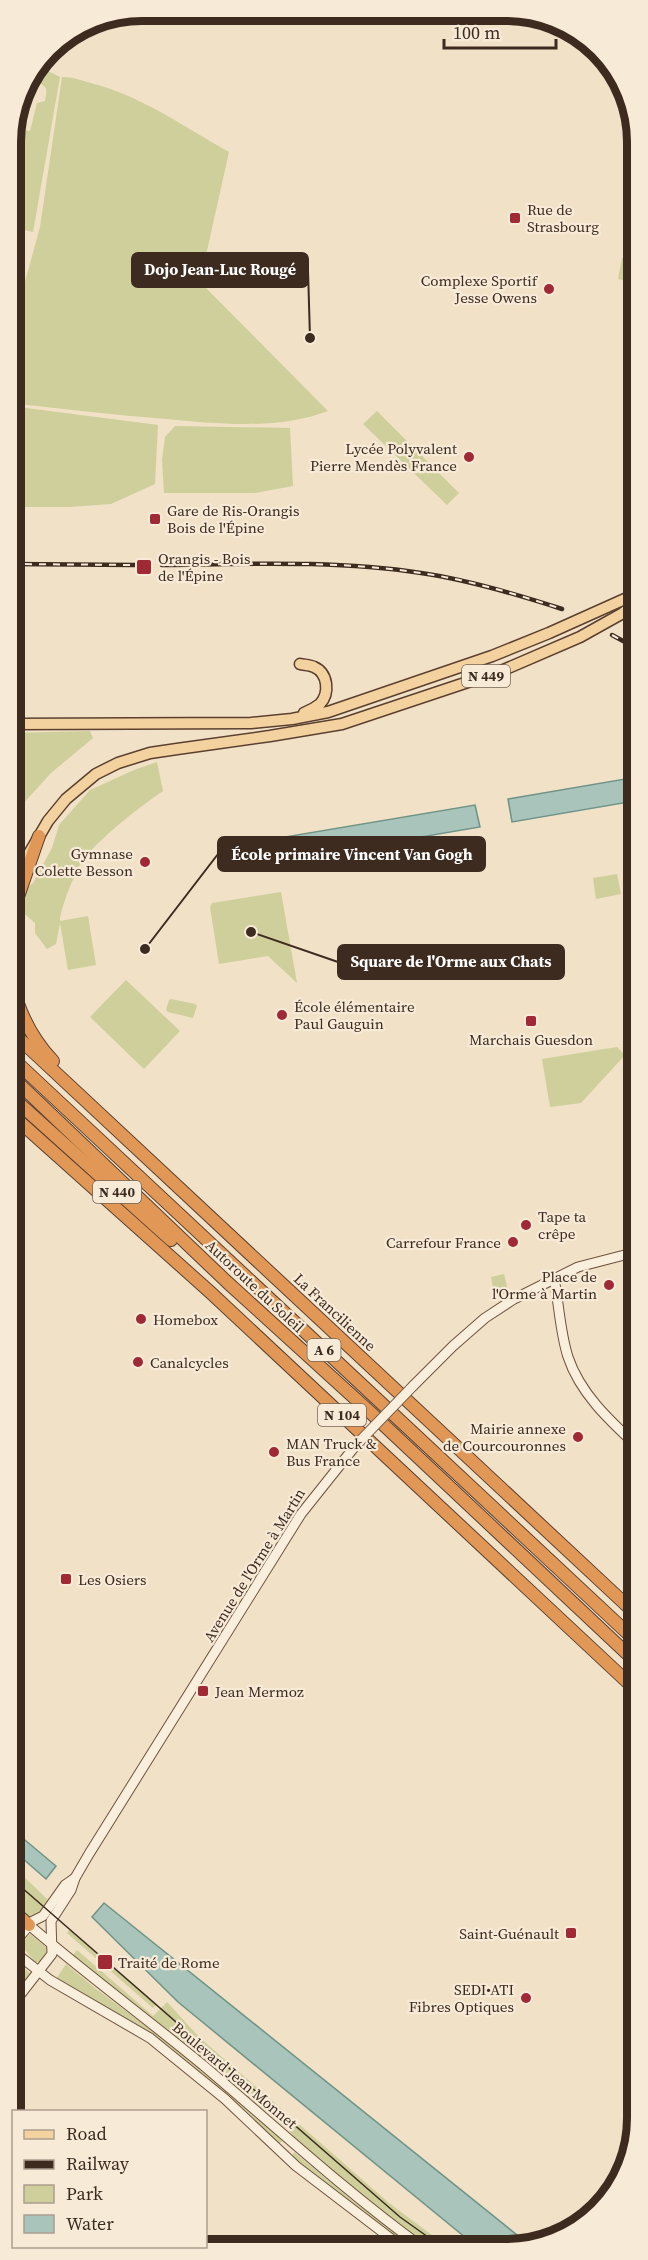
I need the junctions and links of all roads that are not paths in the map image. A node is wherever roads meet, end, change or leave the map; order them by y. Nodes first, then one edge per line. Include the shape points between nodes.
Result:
1 (627, 597) edge
2 (627, 610) edge
3 (627, 612) edge
4 (623, 613) junction
5 (300, 664) dead end
6 (292, 719) junction
7 (21, 725) edge
8 (39, 836) junction
9 (21, 867) edge
10 (21, 888) edge
11 (21, 1013) edge
12 (21, 1040) edge
13 (21, 1066) edge
14 (21, 1086) edge
15 (21, 1105) edge
16 (95, 1108) junction
17 (21, 1123) edge
18 (627, 1254) edge
19 (554, 1278) junction
20 (227, 1282) junction
21 (627, 1436) edge
22 (627, 1606) edge
23 (627, 1633) edge
24 (627, 1654) edge
25 (627, 1682) edge
26 (75, 1878) junction
27 (21, 1918) edge
28 (29, 1925) junction
29 (21, 1934) edge
30 (52, 1945) junction
31 (21, 1957) edge
32 (38, 1971) junction
33 (21, 1993) edge
34 (392, 2239) edge
35 (411, 2239) edge

1 - 6 main road, N 449 via 492,656 328,712
2 - 4 main road
3 - 4 main road, N 449
4 - 8 main road, N 449 via 580,637 501,671 342,724 159,752 118,763 76,790 56,810
5 - 6 main road via 323,674 326,694 319,705
6 - 7 main road, N 449 via 251,723
8 - 9 main road, N 449
8 - 10 highway
11 - 16 highway via 51,1060 90,1097
12 - 16 highway, La Francilienne
13 - 23 highway, Autoroute du Soleil / A 6
14 - 20 highway, Autoroute du Soleil / A 6
15 - 20 highway, N 440 via 202,1267
16 - 22 highway, La Francilienne
17 - 25 highway, N 104 via 210,1292
18 - 19 main road, Avenue de l'Orme à Martin via 578,1267
19 - 21 main road via 564,1340 576,1374 598,1407
19 - 26 main road, Avenue de l'Orme à Martin, bridge via 485,1318 356,1445 301,1514
20 - 24 highway, Autoroute du Soleil / A 6
26 - 28 main road, Avenue de l'Orme à Martin via 65,1885 43,1916
26 - 30 main road, Avenue de l'Orme à Martin via 51,1921
27 - 28 highway
28 - 29 main road, Avenue de l'Orme à Martin
28 - 30 main road, Boulevard Jean Monnet
30 - 32 main road via 52,1954
30 - 35 main road, Boulevard Jean Monnet via 205,2067 362,2203
31 - 32 main road
32 - 33 main road
32 - 34 main road via 150,2038 225,2099 296,2166

